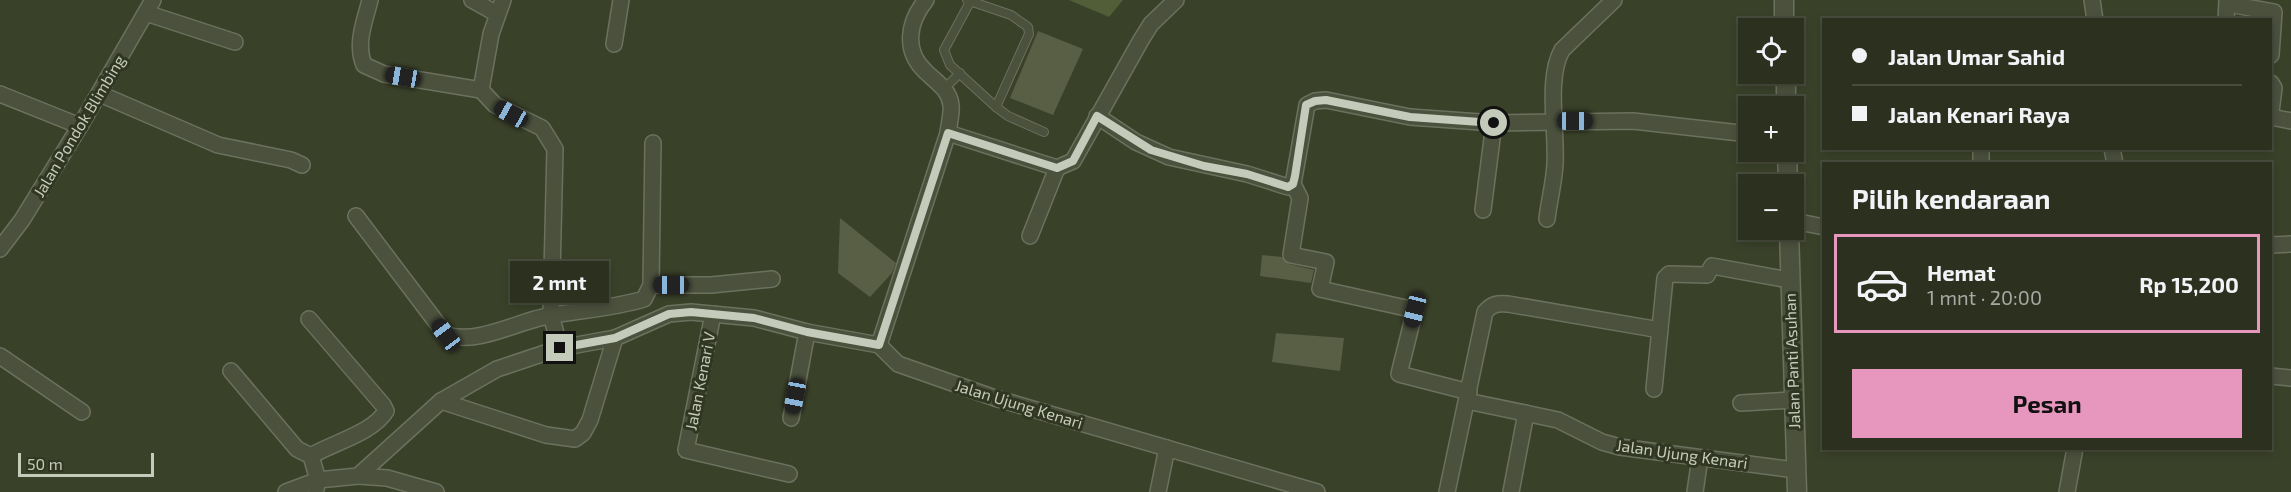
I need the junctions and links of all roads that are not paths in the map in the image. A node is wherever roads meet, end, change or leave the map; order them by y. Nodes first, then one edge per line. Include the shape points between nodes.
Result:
1 (370, 0) edge
2 (472, 0) edge
3 (621, 0) edge
4 (926, 0) edge
5 (1176, 0) edge
6 (1614, 0) edge
7 (1784, 0) edge
8 (2092, 0) edge
9 (969, 1) edge
10 (149, 6) edge
11 (500, 7) edge
12 (2227, 8) edge
13 (1784, 18) edge
14 (2095, 18) edge
15 (2272, 41) edge
16 (235, 42) dead end
17 (614, 44) dead end
18 (960, 73) junction
19 (2272, 83) edge
20 (944, 89) junction
21 (481, 90) junction
22 (0, 94) edge
23 (100, 94) junction
24 (2272, 106) edge
25 (996, 107) junction
26 (2272, 115) edge
27 (1097, 116) junction
28 (1555, 121) junction
29 (2291, 121) edge
30 (1494, 123) junction
31 (81, 126) junction
32 (1044, 132) dead end
33 (948, 133) junction
34 (1738, 133) edge
35 (653, 143) dead end
36 (302, 165) dead end
37 (1057, 168) junction
38 (1293, 184) junction
39 (1483, 210) dead end
40 (356, 216) dead end
41 (1546, 219) dead end
42 (1804, 223) edge
43 (1822, 227) edge
44 (1030, 236) dead end
45 (1789, 240) edge
46 (2291, 244) edge
47 (2272, 246) edge
48 (0, 249) edge
49 (772, 279) dead end
50 (1789, 280) junction
51 (651, 285) junction
52 (650, 308) junction
53 (713, 314) junction
54 (551, 315) junction
55 (309, 319) dead end
56 (1660, 330) junction
57 (807, 332) junction
58 (615, 338) junction
59 (879, 345) junction
60 (560, 348) junction
61 (0, 356) edge
62 (231, 371) dead end
63 (2272, 375) edge
64 (2291, 378) edge
65 (1654, 390) dead end
66 (1468, 397) junction
67 (1793, 400) junction
68 (441, 401) junction
69 (1741, 403) dead end
70 (82, 412) dead end
71 (1526, 412) junction
72 (791, 418) dead end
73 (1167, 448) junction
74 (2075, 450) edge
75 (1700, 458) junction
76 (1795, 470) junction
77 (314, 472) edge
78 (789, 474) dead end
79 (358, 476) junction
80 (412, 489) edge
81 (1310, 491) edge
82 (286, 492) edge
83 (436, 492) edge
84 (1158, 492) edge
85 (1446, 492) edge
86 (1511, 492) edge
87 (1695, 492) edge
88 (1797, 492) edge
89 (2067, 492) edge

1 - 21 street via 360,34 364,65 384,74
2 - 11 street
3 - 17 street
4 - 20 street via 912,22 909,37 924,70
5 - 27 street via 1151,24
6 - 28 street via 1557,58
7 - 13 street
8 - 14 street
9 - 18 lane via 944,50 950,65
9 - 25 lane via 1011,15 1028,27 1029,34
10 - 16 street
10 - 23 street, Jalan Pondok Blimbing
11 - 21 street
12 - 15 street via 2274,12
18 - 20 lane
18 - 25 lane
19 - 24 street
20 - 33 street via 951,105
21 - 54 street via 495,105 542,128 555,149
22 - 31 street
23 - 31 street, Jalan Pondok Blimbing
23 - 36 street via 218,145
25 - 32 lane
26 - 29 street
27 - 37 street via 1073,161
27 - 38 street via 1136,142 1169,157 1288,187
28 - 30 street
28 - 34 street via 1633,121
28 - 41 street via 1555,166
30 - 38 street via 1410,117 1326,100 1310,103 1303,117
30 - 39 street
31 - 48 street, Jalan Pondok Blimbing
33 - 37 street
33 - 59 street
35 - 51 street
37 - 44 street
38 - 66 street, Jalan Ujung Kenari via 1300,198 1292,255 1326,262 1320,289 1415,310 1399,374
40 - 54 street via 446,335 470,337
42 - 43 street
45 - 50 street, Jalan Panti Asuhan
46 - 47 street
49 - 51 street
50 - 56 street via 1712,266 1707,275 1669,274 1665,278
50 - 67 street, Jalan Panti Asuhan
51 - 52 street
52 - 53 street via 669,314
52 - 54 street via 622,306
52 - 58 street
53 - 57 street via 754,318
53 - 78 street, Jalan Kenari V via 686,450
54 - 60 street
55 - 77 street via 386,411 354,436 331,444
56 - 65 street
56 - 66 street via 1496,303 1485,312
57 - 59 street
57 - 72 street
58 - 60 street
58 - 68 street via 590,420 584,433 575,439 546,435
59 - 73 street, Jalan Ujung Kenari via 898,364 918,372
60 - 68 street via 497,369
61 - 70 street
62 - 77 street
63 - 64 street
66 - 71 street, Jalan Ujung Kenari
66 - 85 street
67 - 69 street
67 - 76 street, Jalan Panti Asuhan
68 - 79 street
71 - 75 street, Jalan Ujung Kenari via 1558,420 1620,447
71 - 86 street
73 - 81 street, Jalan Ujung Kenari
73 - 84 street
74 - 89 street
75 - 76 street, Jalan Ujung Kenari
75 - 87 street
76 - 88 street, Jalan Panti Asuhan
77 - 79 street
77 - 82 street
79 - 80 street via 387,478
80 - 83 street

